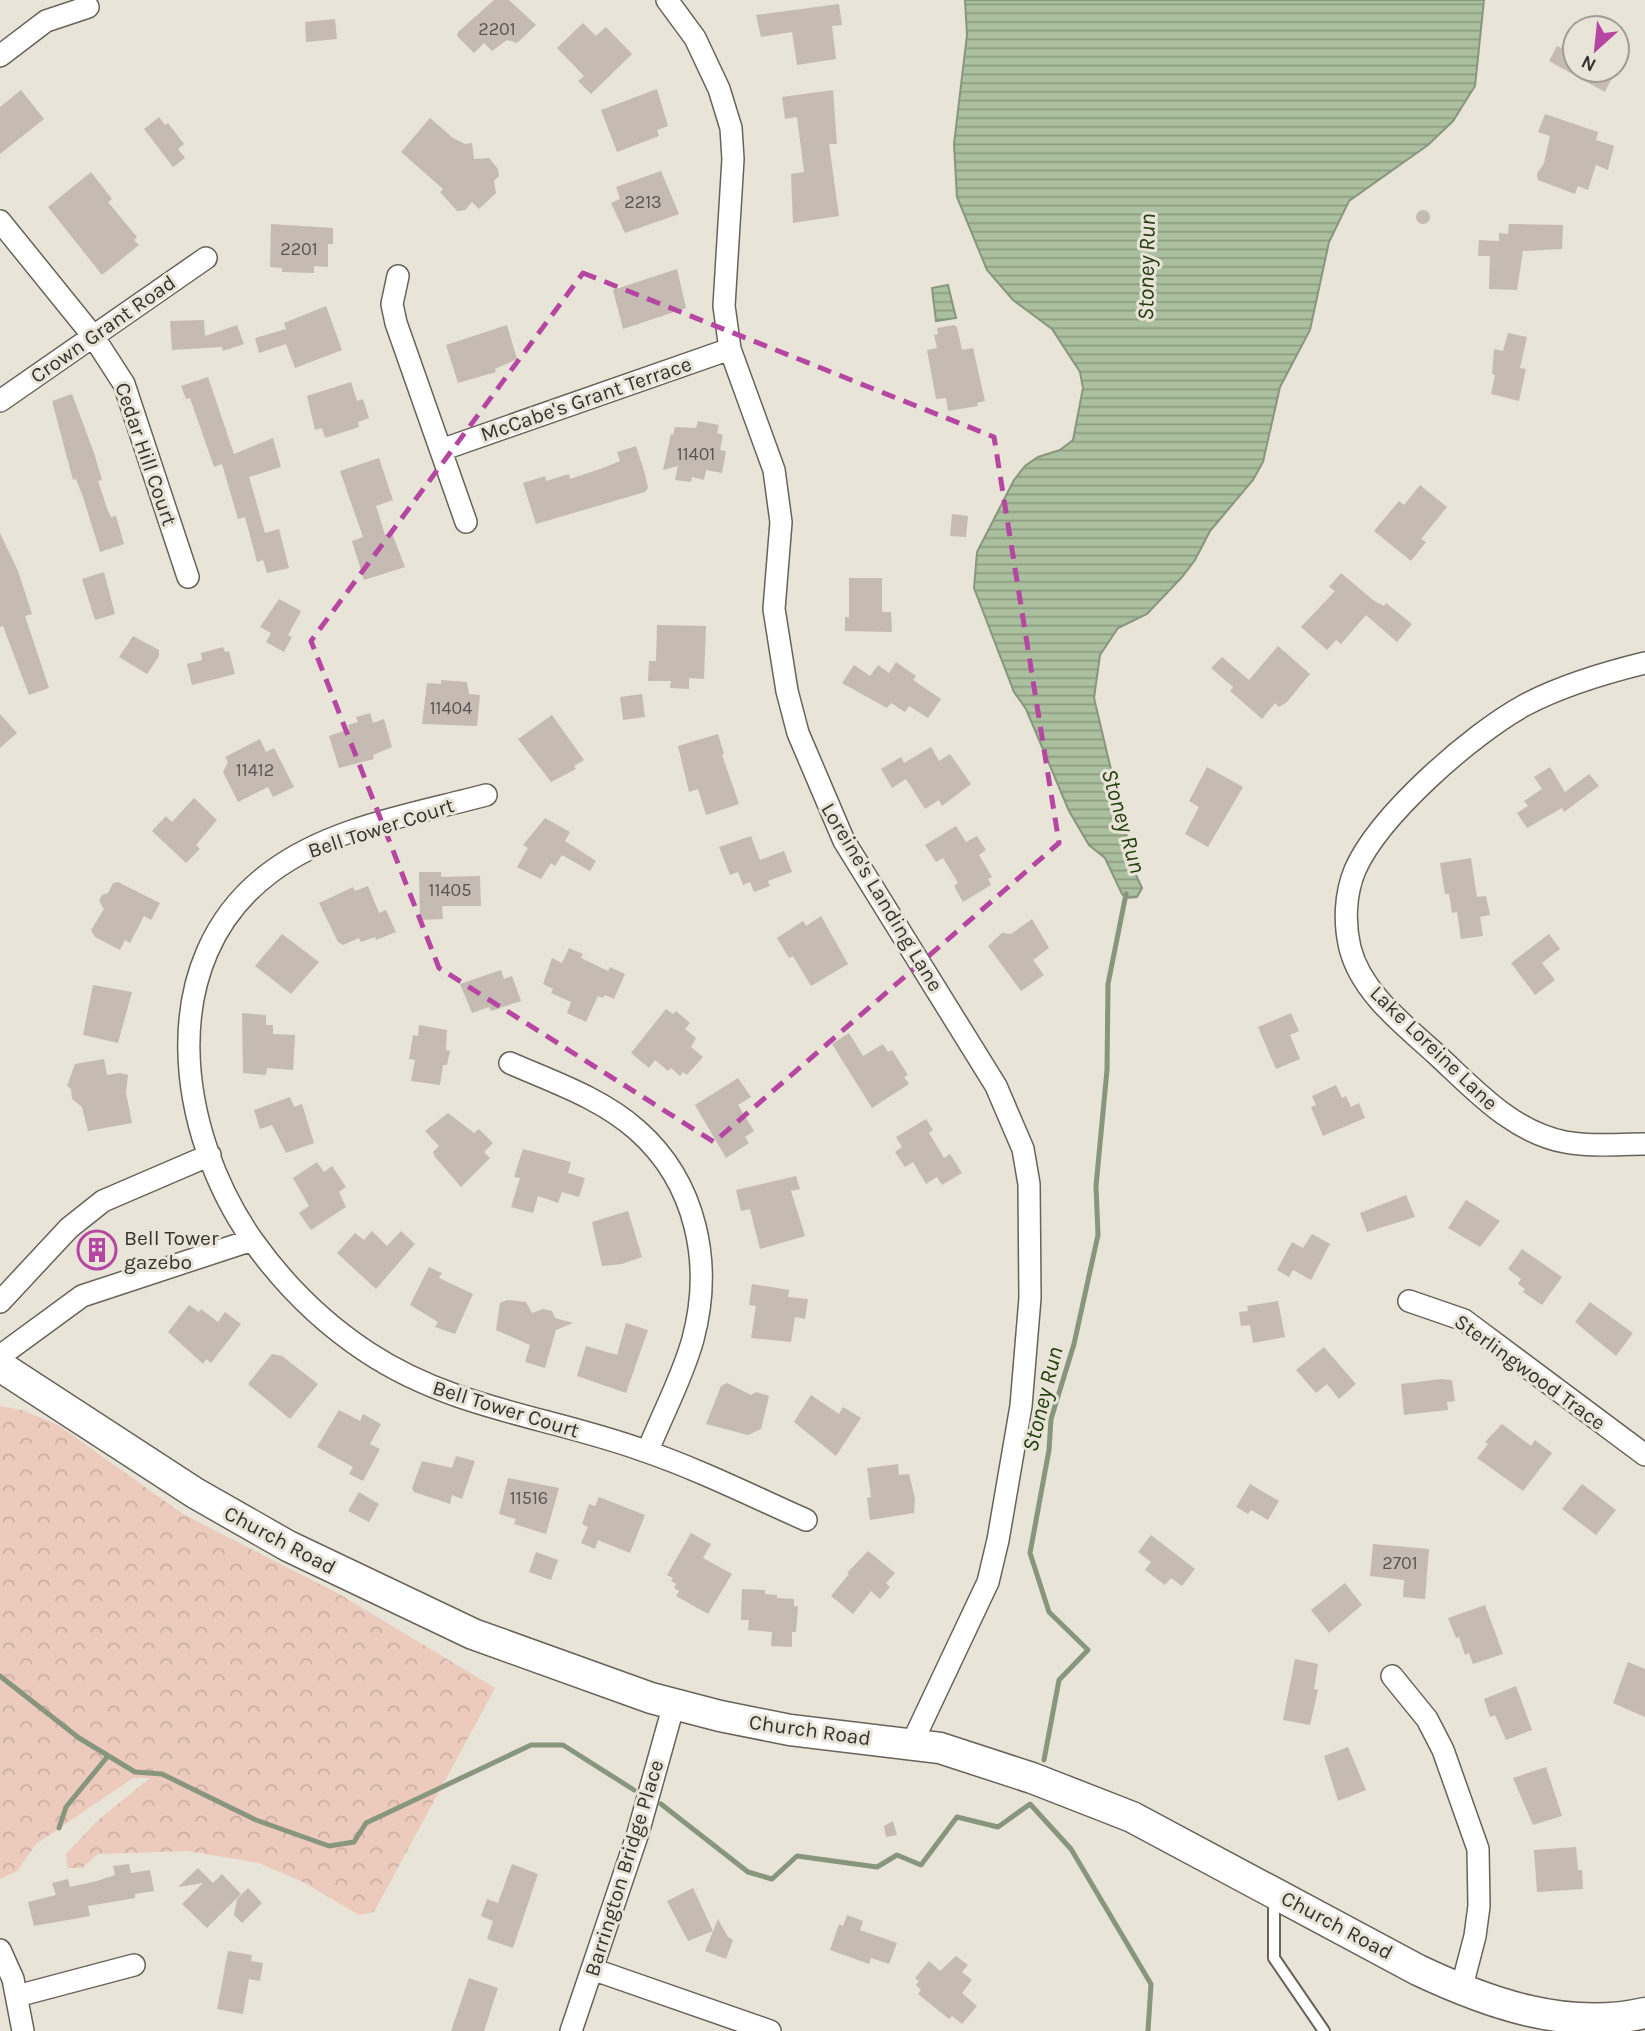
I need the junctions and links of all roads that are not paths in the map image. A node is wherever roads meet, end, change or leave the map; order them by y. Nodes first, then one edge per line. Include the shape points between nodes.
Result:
1 (667, 0) edge
2 (88, 7) dead end
3 (0, 56) edge
4 (0, 221) edge
5 (206, 258) dead end
6 (398, 276) dead end
7 (93, 337) junction
8 (730, 349) junction
9 (0, 401) edge
10 (441, 450) junction
11 (466, 522) dead end
12 (188, 577) dead end
13 (1645, 663) edge
14 (486, 795) dead end
15 (510, 1063) dead end
16 (1645, 1144) edge
17 (210, 1155) junction
18 (252, 1240) junction
19 (1409, 1301) dead end
20 (0, 1302) edge
21 (0, 1356) edge
22 (0, 1366) edge
23 (642, 1450) junction
24 (1645, 1455) edge
25 (806, 1520) dead end
26 (1392, 1676) dead end
27 (674, 1704) junction
28 (912, 1743) junction
29 (1273, 1891) junction
30 (0, 1950) edge
31 (134, 1965) dead end
32 (592, 1969) junction
33 (1461, 1990) junction
34 (17, 1996) junction
35 (1645, 2013) edge
36 (1606, 2025) edge
37 (23, 2031) edge
38 (570, 2031) edge
39 (770, 2031) edge
40 (1324, 2031) edge

1 - 8 street, Loreine's Landing Lane via 695,38 731,128 724,306
2 - 3 street via 46,21
4 - 7 street, Cedar Hill Court
5 - 7 street, Crown Grant Road
6 - 10 street via 393,304 396,323
7 - 9 street, Crown Grant Road
7 - 12 street, Cedar Hill Court via 124,384
8 - 10 street, McCabe's Grant Terrace
8 - 28 street, Loreine's Landing Lane via 774,470 781,522 774,609 798,733 844,841 996,1086 1023,1149 1029,1184 1030,1298 1022,1392 998,1540 988,1582
10 - 11 street
13 - 16 street, Lake Loreine Lane via 1554,691 1460,748 1368,845 1349,886 1346,912 1350,950 1373,993 1513,1122 1566,1142
14 - 17 street, Bell Tower Court via 320,843 269,873 225,919 196,978 187,1039 195,1103
15 - 23 street via 586,1096 637,1129 673,1170 691,1208 701,1249 702,1293 693,1341 649,1448
17 - 18 street, Bell Tower Court
17 - 20 street via 103,1201 69,1228
18 - 21 street via 82,1296
18 - 23 street, Bell Tower Court via 286,1282 328,1322 366,1352 416,1380 494,1410
19 - 24 street, Sterlingwood Trace via 1464,1320
22 - 27 main road, Church Road via 195,1493 383,1594 549,1663
23 - 25 street, Bell Tower Court
26 - 33 street via 1427,1719 1443,1751 1478,1849 1479,1906
27 - 28 main road, Church Road via 790,1730
27 - 32 street, Barrington Bridge Place via 638,1833
28 - 29 main road, Church Road via 940,1748 1132,1816
29 - 33 main road, Church Road
29 - 40 lane via 1274,1958
30 - 34 street
31 - 34 street
32 - 38 street, Barrington Bridge Place
32 - 39 street
33 - 36 main road, Church Road via 1541,2016
34 - 37 street
35 - 36 main road, Church Road

